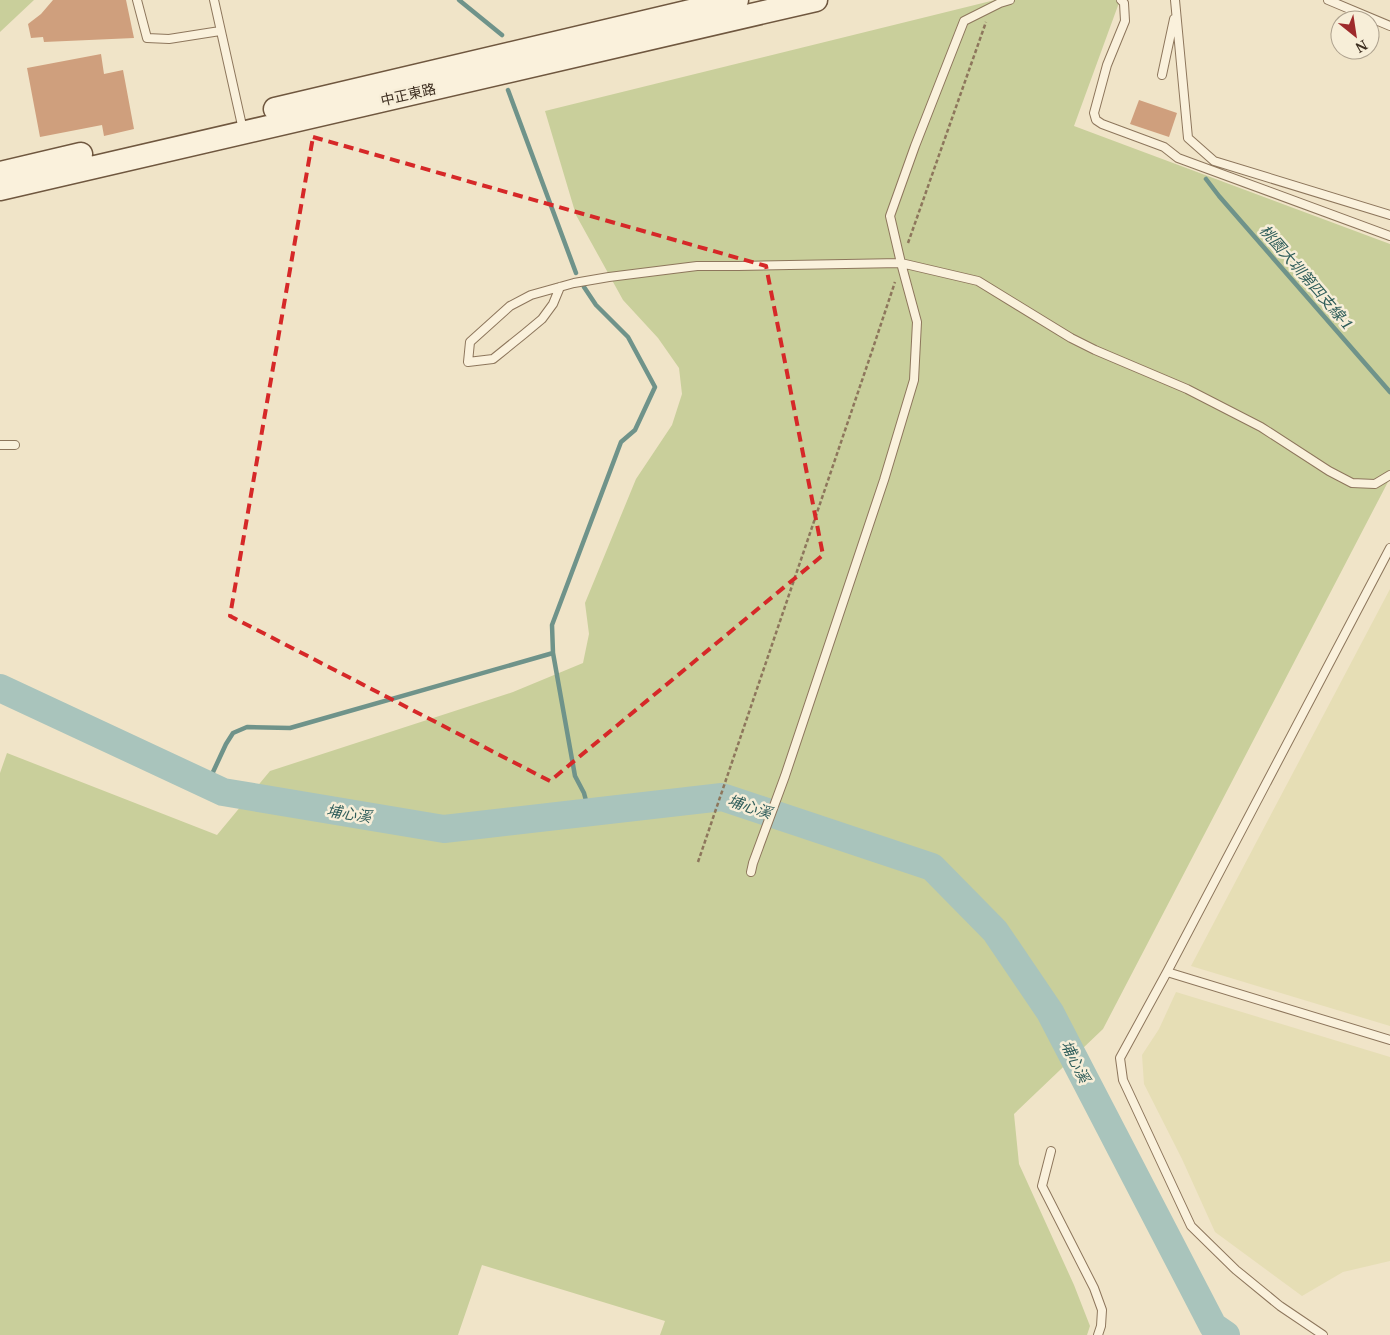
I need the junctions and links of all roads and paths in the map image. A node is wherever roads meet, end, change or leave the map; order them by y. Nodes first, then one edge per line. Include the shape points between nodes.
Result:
1 (137, 0) edge
2 (214, 0) edge
3 (816, 0) edge
4 (1010, 0) edge
5 (1121, 0) edge
6 (1175, 0) edge
7 (1328, 0) edge
8 (1000, 3) junction
9 (725, 6) edge
10 (1176, 12) junction
11 (1390, 26) edge
12 (220, 30) junction
13 (1162, 75) dead end
14 (242, 124) junction
15 (0, 173) edge
16 (0, 189) edge
17 (1390, 215) edge
18 (1390, 236) edge
19 (901, 263) junction
20 (560, 287) junction
21 (0, 445) edge
22 (15, 445) dead end
23 (1390, 475) edge
24 (1390, 548) edge
25 (698, 862) dead end
26 (751, 872) dead end
27 (1167, 972) junction
28 (1390, 1040) edge
29 (1051, 1151) dead end
30 (1098, 1335) edge
31 (1323, 1335) edge

1 - 12 lane via 147,38 169,39
2 - 12 lane
3 - 9 main road, 中正東路
4 - 8 lane
5 - 18 lane via 1125,21 1107,65 1094,113 1096,120 1164,147 1178,158
6 - 10 lane
7 - 11 lane
8 - 19 path via 986,22
8 - 19 lane via 964,21 915,146 890,216
9 - 14 main road, 中正東路
10 - 13 lane
10 - 17 lane via 1188,138 1214,161
12 - 14 lane
14 - 15 main road, 中正東路
14 - 16 main road, 中正東路
19 - 20 lane via 697,266 608,277
19 - 23 lane via 978,281 1071,338 1186,389 1261,427 1352,483 1375,484
19 - 25 path
19 - 26 lane via 917,322 914,380 884,480
20 - 20 lane via 531,295 510,306 470,342 468,362 493,359 524,334 542,319
21 - 22 lane
24 - 27 lane
27 - 28 lane
27 - 31 lane via 1120,1058 1123,1080 1191,1226 1236,1270 1280,1306
29 - 30 lane via 1042,1186 1094,1288 1102,1310

